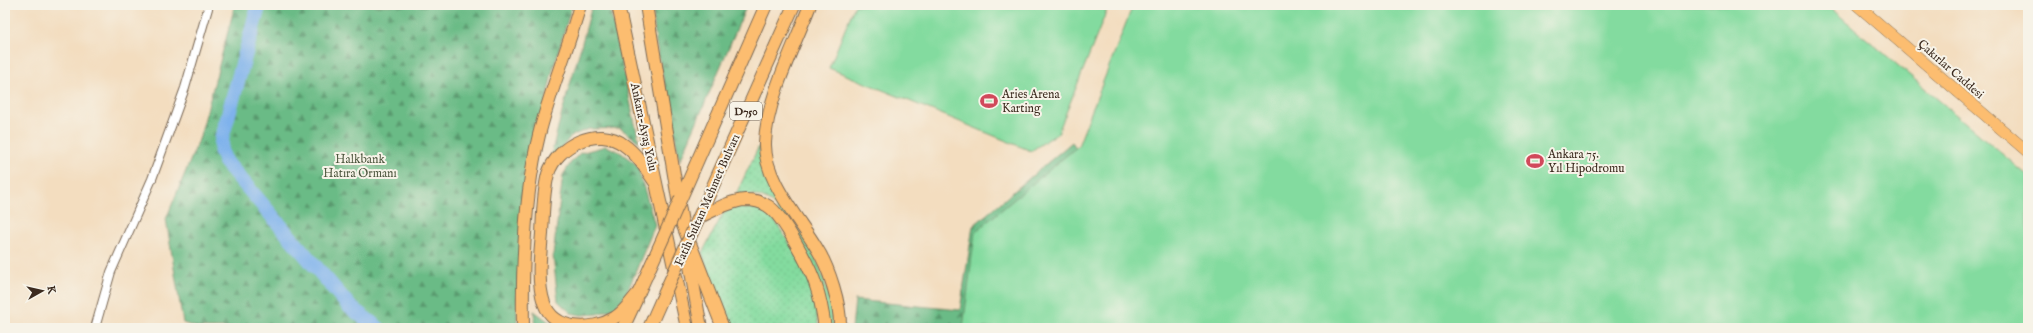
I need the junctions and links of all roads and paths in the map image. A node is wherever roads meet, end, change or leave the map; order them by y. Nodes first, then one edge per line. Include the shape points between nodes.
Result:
1 (209, 5) edge
2 (580, 5) edge
3 (618, 5) edge
4 (638, 5) edge
5 (646, 5) edge
6 (756, 5) edge
7 (766, 5) edge
8 (794, 5) edge
9 (810, 5) edge
10 (1857, 5) edge
11 (752, 38) junction
12 (2028, 152) edge
13 (655, 182) junction
14 (699, 218) junction
15 (682, 223) junction
16 (639, 292) junction
17 (697, 307) junction
18 (95, 328) edge
19 (523, 328) edge
20 (623, 328) edge
21 (649, 328) edge
22 (687, 328) edge
23 (701, 328) edge
24 (705, 328) edge
25 (723, 328) edge
26 (825, 328) edge
27 (840, 328) edge

1 - 18 street via 185,88 152,179 111,272
2 - 19 highway via 546,110 533,165 523,259
3 - 13 highway, Ankara-Ayaş Yolu
4 - 15 highway, Ankara-Ayaş Yolu
5 - 15 highway
6 - 11 highway
7 - 11 highway, Fatih Sultan Mehmet Bulvarı / D750
8 - 14 highway, Fatih Sultan Mehmet Bulvarı / D750
9 - 27 highway via 775,97 765,144 770,174 818,249 837,302
10 - 12 main road, Çakırlar Caddesi
11 - 16 highway, Fatih Sultan Mehmet Bulvarı / D750, bridge
13 - 16 highway via 635,155 623,144 610,138 584,139 562,151 554,160 546,187 540,283 544,305 553,317 567,325 580,328 596,326 615,318
13 - 22 highway, Ankara-Ayaş Yolu
14 - 21 highway, Fatih Sultan Mehmet Bulvarı / D750, bridge
14 - 26 highway via 745,200 768,206 783,224 810,270
15 - 17 highway
15 - 25 highway
16 - 20 highway, Fatih Sultan Mehmet Bulvarı / D750
17 - 23 highway
17 - 24 highway

